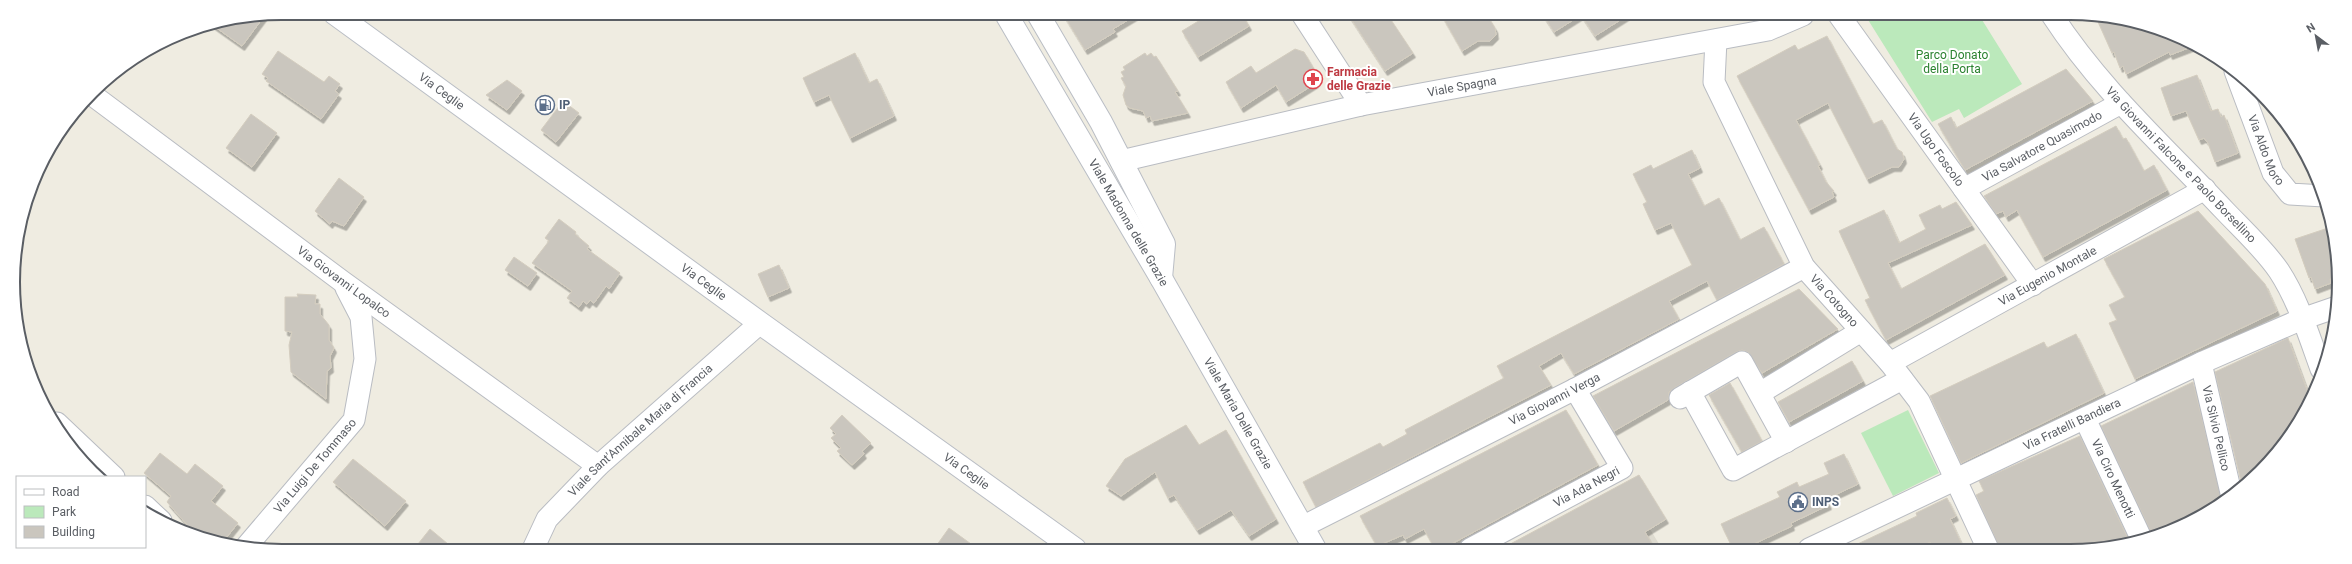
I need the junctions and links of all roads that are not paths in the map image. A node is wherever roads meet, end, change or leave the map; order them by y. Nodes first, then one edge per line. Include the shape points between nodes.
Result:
1 (344, 20) edge
2 (1010, 20) edge
3 (1041, 20) edge
4 (1306, 20) edge
5 (1791, 20) edge
6 (1842, 20) edge
7 (2055, 20) edge
8 (1716, 40) junction
9 (2239, 82) edge
10 (96, 98) edge
11 (2121, 103) junction
12 (1360, 105) junction
13 (1121, 161) junction
14 (1964, 189) junction
15 (2205, 189) junction
16 (2317, 196) edge
17 (1804, 267) junction
18 (1161, 278) junction
19 (343, 282) junction
20 (2033, 285) junction
21 (2330, 309) edge
22 (2302, 319) junction
23 (760, 323) junction
24 (1861, 330) junction
25 (2201, 363) junction
26 (2319, 363) edge
27 (1896, 371) junction
28 (1575, 388) junction
29 (1760, 393) junction
30 (2085, 420) junction
31 (69, 434) edge
32 (1786, 442) junction
33 (598, 466) junction
34 (113, 476) edge
35 (1956, 481) junction
36 (2229, 490) edge
37 (1302, 527) junction
38 (2139, 535) edge
39 (250, 542) edge
40 (535, 544) edge
41 (1068, 544) edge
42 (1312, 544) edge
43 (1479, 544) edge
44 (1820, 544) edge
45 (1986, 544) edge

1 - 23 street, Via Ceglie
2 - 18 street, Viale Madonna delle Grazie
3 - 13 street, Viale Madonna delle Grazie
4 - 12 street
5 - 8 street, Viale Spagna via 1768,30
6 - 14 street, Via Ugo Foscolo
7 - 11 street, Via Giovanni Falcone e Paolo Borsellino via 2074,49
8 - 12 street, Viale Spagna
8 - 17 street, Via Cotogno via 1714,82
9 - 16 street, Via Aldo Moro via 2273,172 2290,194
10 - 19 street, Via Giovanni Lopalco
11 - 14 street, Via Salvatore Quasimodo
11 - 15 street, Via Giovanni Falcone e Paolo Borsellino
12 - 13 street, Viale Spagna
13 - 18 street, Viale Madonna delle Grazie via 1164,244
14 - 20 street, Via Ugo Foscolo
15 - 20 street, Via Eugenio Montale
15 - 22 street, Via Giovanni Falcone e Paolo Borsellino via 2260,247 2279,272
17 - 24 street, Via Cotogno
17 - 28 street, Via Giovanni Verga
18 - 37 street, Viale Maria Delle Grazie
19 - 33 street, Via Giovanni Lopalco
19 - 39 street, Via Luigi De Tommaso via 361,317 365,359 354,420
20 - 27 street, Via Eugenio Montale
21 - 22 street, Via Fratelli Bandiera
22 - 25 street, Via Fratelli Bandiera
22 - 26 street, Via Giovanni Falcone e Paolo Borsellino
23 - 33 street, Viale Sant'Annibale Maria di Francia
23 - 41 street, Via Ceglie
24 - 27 street, Via Cotogno
24 - 29 street
25 - 30 street, Via Fratelli Bandiera
25 - 36 street, Via Silvio Pellico
27 - 32 street, Via Eugenio Montale
27 - 35 street, Via Cotogno via 1919,401
28 - 37 street, Via Giovanni Verga
28 - 43 street, Via Ada Negri via 1622,468
29 - 32 street
29 - 32 street, Via Eugenio Montale via 1742,362 1685,395 1733,470
30 - 35 street, Via Fratelli Bandiera
30 - 38 street, Via Ciro Menotti
31 - 34 street
33 - 40 street, Viale Sant'Annibale Maria di Francia via 547,519
35 - 44 street, Via Fratelli Bandiera
35 - 45 street, Via Cotogno
37 - 42 street, Viale Maria Delle Grazie

